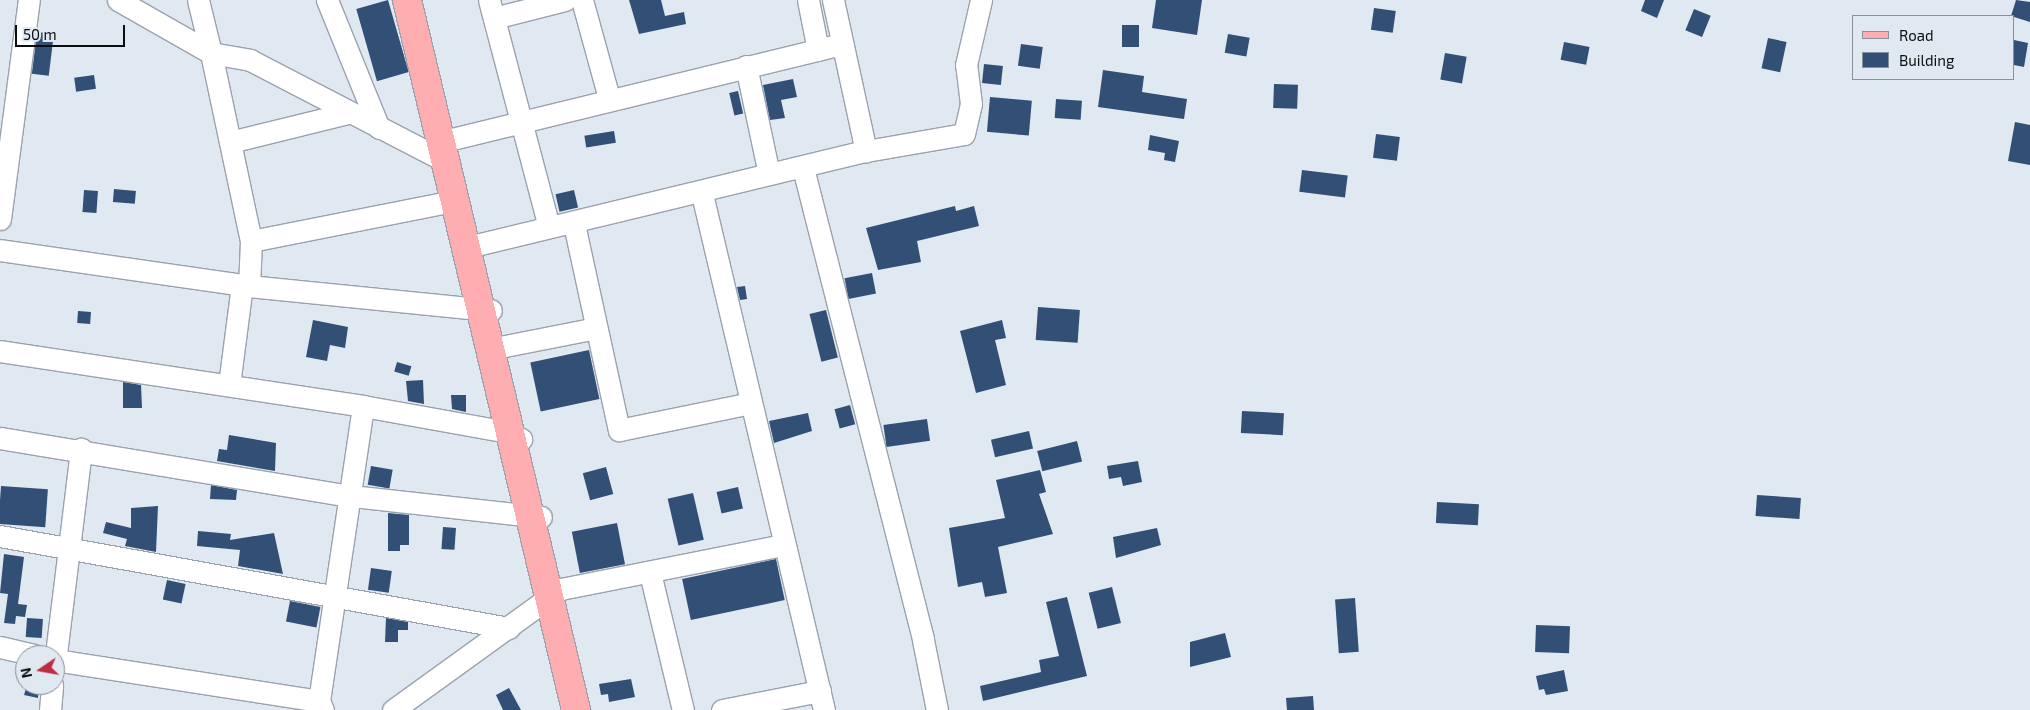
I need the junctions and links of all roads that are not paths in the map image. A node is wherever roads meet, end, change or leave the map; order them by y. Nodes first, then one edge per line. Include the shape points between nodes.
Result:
1 (29, 0) edge
2 (118, 0) edge
3 (198, 0) edge
4 (327, 0) edge
5 (407, 0) edge
6 (421, 0) edge
7 (566, 0) edge
8 (582, 0) edge
9 (808, 0) edge
10 (834, 0) edge
11 (980, 0) edge
12 (492, 9) edge
13 (843, 44) junction
14 (818, 50) junction
15 (211, 53) junction
16 (746, 66) junction
17 (608, 98) junction
18 (348, 113) junction
19 (520, 123) junction
20 (379, 128) junction
21 (5, 132) edge
22 (230, 142) junction
23 (448, 150) junction
24 (866, 151) junction
25 (3, 168) edge
26 (804, 168) junction
27 (769, 174) junction
28 (702, 194) junction
29 (453, 201) junction
30 (0, 219) edge
31 (574, 224) junction
32 (550, 227) junction
33 (251, 241) junction
34 (476, 245) junction
35 (0, 250) edge
36 (246, 285) junction
37 (484, 309) junction
38 (596, 328) junction
39 (500, 348) junction
40 (0, 351) edge
41 (229, 385) junction
42 (750, 403) junction
43 (363, 406) junction
44 (515, 435) junction
45 (0, 438) edge
46 (80, 449) junction
47 (352, 496) junction
48 (534, 515) junction
49 (0, 536) edge
50 (783, 545) junction
51 (68, 551) junction
52 (650, 573) junction
53 (555, 593) junction
54 (336, 597) junction
55 (509, 628) junction
56 (57, 645) edge
57 (0, 647) edge
58 (15, 651) edge
59 (65, 663) edge
60 (51, 695) edge
61 (822, 701) edge
62 (321, 705) edge
63 (50, 710) edge
64 (393, 710) edge
65 (576, 710) edge
66 (588, 710) edge
67 (683, 710) edge
68 (722, 710) edge
69 (937, 710) edge

1 - 21 street
2 - 15 street
3 - 15 street
4 - 20 street
5 - 23 main road
6 - 23 main road
7 - 12 street
8 - 17 street
9 - 14 street
10 - 13 street
11 - 24 street via 966,65 971,104 964,134
12 - 19 street
13 - 14 street
13 - 24 street
14 - 16 street
15 - 18 street via 250,60
15 - 22 street
16 - 17 street
16 - 27 street
17 - 19 street
18 - 20 street
18 - 22 street
19 - 23 street
19 - 32 street
20 - 23 street
21 - 25 street
22 - 33 street
23 - 29 main road
23 - 34 main road
24 - 26 street
25 - 30 street
26 - 27 street
26 - 69 street
27 - 28 street
28 - 31 street
28 - 42 street
29 - 33 street
29 - 37 main road
31 - 32 street
31 - 38 street
32 - 34 street
33 - 36 street
34 - 37 main road
35 - 36 street
36 - 37 street
36 - 41 street
37 - 39 main road
37 - 44 main road
38 - 39 street
38 - 42 street via 619,430
39 - 44 main road
40 - 41 street
41 - 43 street
42 - 50 street
43 - 44 street
43 - 47 street
44 - 48 main road
45 - 46 street
46 - 47 street
46 - 51 street
47 - 48 street
47 - 54 street
48 - 53 main road
49 - 51 street
50 - 52 street
50 - 61 street
51 - 54 street
51 - 56 street
52 - 53 street
52 - 67 street
53 - 55 street
53 - 65 main road
53 - 66 main road
54 - 55 street
54 - 62 street
55 - 64 street
57 - 58 street
59 - 62 street
60 - 63 street
61 - 68 street

